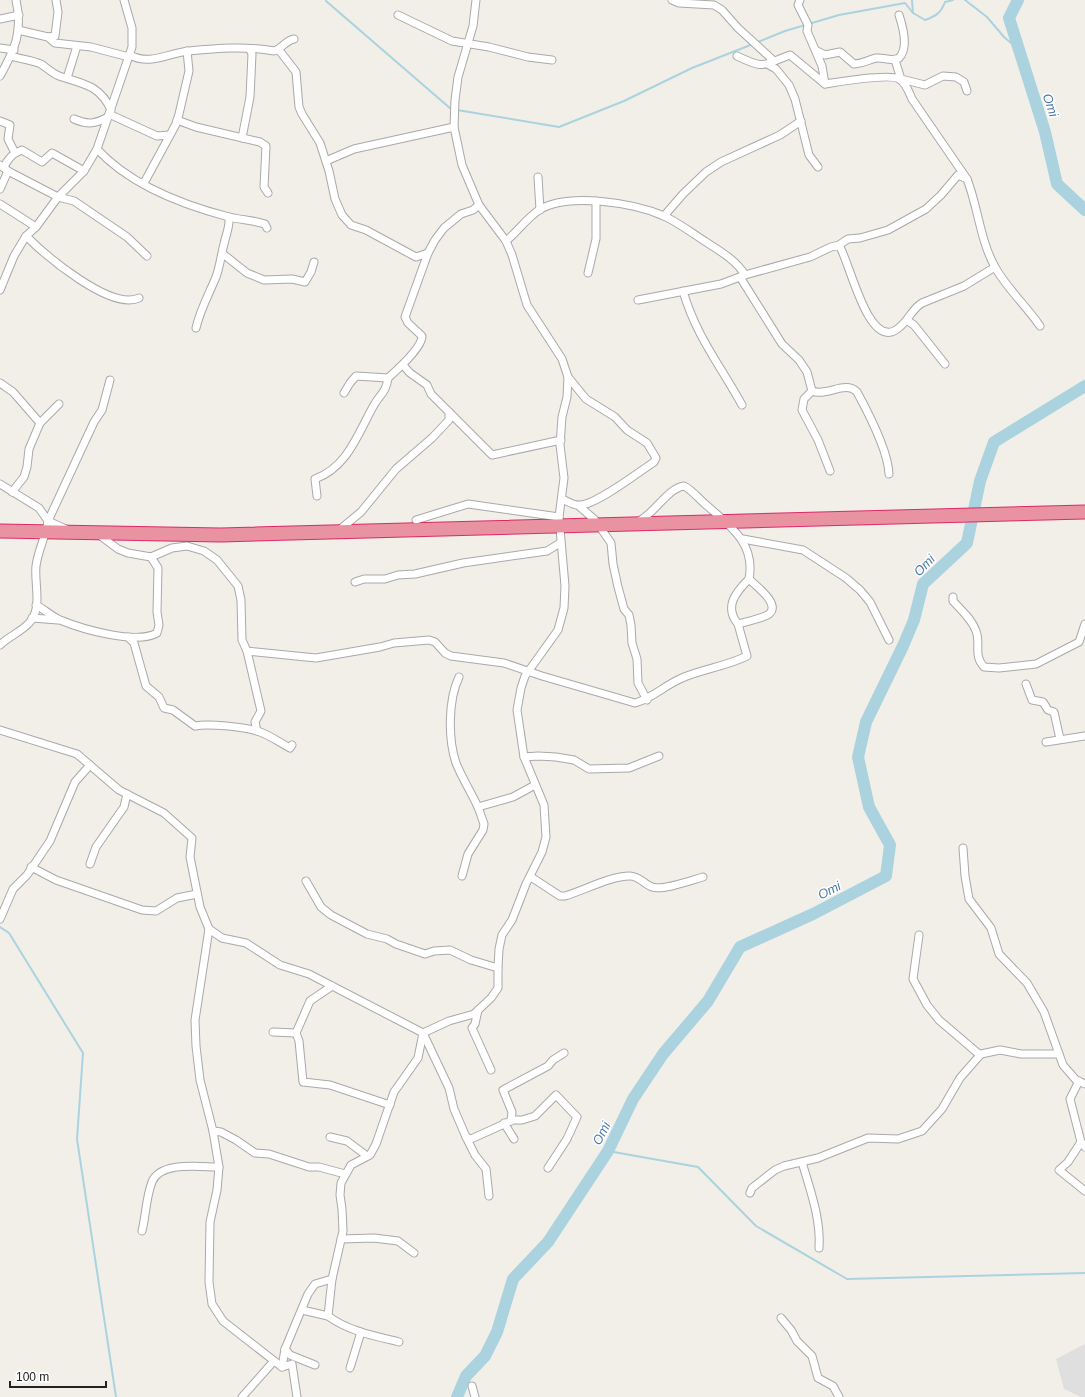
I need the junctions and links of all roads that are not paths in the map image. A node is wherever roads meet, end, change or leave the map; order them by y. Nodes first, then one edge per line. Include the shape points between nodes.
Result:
1 (16, 0) edge
2 (56, 0) edge
3 (124, 0) edge
4 (476, 0) edge
5 (672, 0) edge
6 (797, 2) edge
7 (19, 15) junction
8 (398, 15) dead end
9 (899, 15) dead end
10 (0, 19) edge
11 (18, 30) junction
12 (48, 37) junction
13 (294, 39) dead end
14 (468, 44) junction
15 (77, 46) junction
16 (0, 48) edge
17 (250, 50) junction
18 (279, 50) junction
19 (187, 51) junction
20 (817, 51) junction
21 (12, 53) junction
22 (130, 56) junction
23 (736, 56) dead end
24 (552, 60) dead end
25 (895, 60) junction
26 (771, 63) junction
27 (0, 76) edge
28 (67, 78) junction
29 (900, 79) junction
30 (825, 84) junction
31 (968, 91) dead end
32 (109, 113) junction
33 (74, 119) dead end
34 (177, 120) junction
35 (0, 121) edge
36 (801, 121) junction
37 (454, 127) junction
38 (169, 134) junction
39 (242, 138) junction
40 (97, 149) junction
41 (15, 152) junction
42 (326, 161) junction
43 (818, 167) dead end
44 (4, 168) edge
45 (84, 171) junction
46 (538, 177) dead end
47 (967, 179) junction
48 (144, 183) junction
49 (0, 188) edge
50 (268, 193) dead end
51 (58, 197) junction
52 (596, 202) junction
53 (0, 204) edge
54 (479, 205) junction
55 (540, 210) junction
56 (664, 216) junction
57 (229, 217) junction
58 (36, 227) junction
59 (267, 228) dead end
60 (26, 236) junction
61 (506, 241) junction
62 (839, 245) junction
63 (428, 253) junction
64 (223, 254) junction
65 (147, 256) dead end
66 (314, 262) dead end
67 (995, 266) junction
68 (588, 273) dead end
69 (743, 276) junction
70 (1, 286) edge
71 (683, 291) junction
72 (139, 298) dead end
73 (638, 300) dead end
74 (908, 321) junction
75 (1040, 326) dead end
76 (196, 328) dead end
77 (946, 364) dead end
78 (403, 365) junction
79 (568, 377) junction
80 (388, 378) junction
81 (110, 380) dead end
82 (0, 383) edge
83 (812, 391) junction
84 (344, 393) dead end
85 (59, 404) dead end
86 (742, 405) dead end
87 (449, 412) junction
88 (40, 423) junction
89 (560, 440) junction
90 (830, 471) dead end
91 (889, 474) dead end
92 (0, 484) edge
93 (12, 492) junction
94 (317, 496) dead end
95 (562, 499) junction
96 (579, 506) junction
97 (1085, 512) edge
98 (559, 517) junction
99 (416, 520) dead end
100 (595, 520) junction
101 (48, 521) junction
102 (0, 531) edge
103 (328, 538) dead end
104 (743, 539) junction
105 (560, 543) junction
106 (151, 557) junction
107 (749, 579) junction
108 (355, 582) dead end
109 (953, 597) dead end
110 (36, 605) junction
111 (32, 618) junction
112 (58, 620) junction
113 (738, 624) junction
114 (1085, 624) edge
115 (128, 637) junction
116 (889, 640) dead end
117 (0, 645) edge
118 (247, 651) junction
119 (529, 671) junction
120 (459, 677) dead end
121 (1026, 684) dead end
122 (647, 700) junction
123 (0, 730) edge
124 (256, 731) junction
125 (1085, 736) edge
126 (1060, 739) junction
127 (1046, 742) dead end
128 (292, 745) dead end
129 (659, 756) dead end
130 (524, 757) junction
131 (90, 765) junction
132 (535, 785) junction
133 (127, 794) junction
134 (478, 807) junction
135 (963, 848) dead end
136 (90, 864) dead end
137 (31, 867) junction
138 (462, 876) dead end
139 (531, 877) junction
140 (703, 877) dead end
141 (306, 881) dead end
142 (197, 894) junction
143 (0, 920) edge
144 (210, 929) junction
145 (919, 935) dead end
146 (498, 968) junction
147 (332, 986) junction
148 (478, 1010) junction
149 (273, 1032) dead end
150 (296, 1033) junction
151 (423, 1033) junction
152 (564, 1053) dead end
153 (1059, 1054) junction
154 (980, 1055) junction
155 (491, 1070) dead end
156 (1082, 1083) edge
157 (390, 1105) junction
158 (507, 1122) junction
159 (213, 1131) junction
160 (330, 1137) dead end
161 (466, 1137) junction
162 (514, 1140) dead end
163 (1083, 1144) edge
164 (367, 1156) junction
165 (802, 1162) junction
166 (219, 1167) junction
167 (548, 1168) dead end
168 (345, 1174) junction
169 (1085, 1191) edge
170 (750, 1193) dead end
171 (489, 1196) dead end
172 (142, 1231) dead end
173 (341, 1239) junction
174 (819, 1248) dead end
175 (414, 1253) dead end
176 (332, 1279) junction
177 (302, 1310) junction
178 (328, 1316) junction
179 (781, 1318) dead end
180 (361, 1332) junction
181 (399, 1342) dead end
182 (285, 1349) junction
183 (273, 1362) junction
184 (315, 1365) dead end
185 (282, 1367) junction
186 (350, 1368) dead end
187 (472, 1386) dead end
188 (242, 1397) edge
189 (297, 1397) edge
190 (475, 1397) edge
191 (839, 1397) edge

1 - 7 street
2 - 12 street via 58,12 55,36
3 - 22 street via 132,28
4 - 14 street
5 - 26 street via 679,3 714,5 722,10
6 - 20 street
7 - 10 street
7 - 11 street
8 - 14 street via 452,41
9 - 25 street via 904,39 901,56
11 - 12 street
11 - 21 street
12 - 15 street via 55,42
13 - 18 street
14 - 24 street
14 - 37 street via 458,77
15 - 22 street
15 - 28 street
16 - 21 street
17 - 18 street
17 - 19 street via 241,47
17 - 39 street via 250,97
18 - 42 street via 296,72 302,114 316,134
19 - 22 street via 156,59 144,60
19 - 34 street via 189,71
20 - 25 street via 825,55 840,52 854,64 868,63 876,58
20 - 30 street
21 - 27 street
21 - 28 street via 39,63
22 - 32 street
23 - 26 street via 756,65
25 - 29 street
26 - 30 street via 790,55
26 - 36 street via 789,85
28 - 32 street via 100,92 106,98
29 - 30 street via 885,77
29 - 31 street via 925,85 943,76 956,77 964,82
29 - 47 street
32 - 33 street via 96,124 86,124
32 - 38 street via 157,136
32 - 40 street
34 - 38 street
34 - 39 street
35 - 41 street via 10,125 8,139
36 - 43 street via 809,156
36 - 56 street via 780,135 720,162 683,194
37 - 42 street via 354,149
37 - 54 street via 462,165
38 - 48 street
39 - 50 street via 266,146 264,187
40 - 45 street
40 - 48 street via 106,160
41 - 44 street
41 - 45 street via 22,150 42,162 52,153
42 - 63 street via 335,199 342,215 351,225 366,230 416,257
44 - 49 street
44 - 51 street
45 - 51 street
46 - 55 street
47 - 62 street via 958,175 926,209 888,230 848,239
47 - 67 street
48 - 57 street via 176,200
51 - 58 street
51 - 65 street via 74,201 127,237
52 - 55 street via 564,203
52 - 56 street via 629,205
52 - 68 street via 597,233
53 - 58 street
54 - 61 street
54 - 63 street via 461,214 444,228
55 - 61 street
56 - 69 street via 715,247 739,266
57 - 59 street via 254,220
57 - 64 street via 230,224 223,245
58 - 60 street
60 - 70 street
60 - 72 street via 70,271 105,294 132,301
61 - 79 street via 527,304 562,359
62 - 69 street via 810,257
62 - 74 street via 860,300 878,329 885,333 893,331
63 - 78 street via 405,317 422,336 422,340 418,349
64 - 66 street via 247,273 264,280 292,279 305,282
64 - 76 street via 200,310
67 - 74 street via 964,286 916,307
67 - 75 street
69 - 71 street via 721,284
69 - 83 street via 782,344 799,360 807,372
71 - 73 street
71 - 86 street via 690,315 700,335
74 - 77 street
78 - 80 street
78 - 87 street via 427,385 431,394
79 - 89 street
79 - 96 street via 586,399 615,417 627,430 647,444 656,458 654,462 614,489
80 - 84 street via 356,376
80 - 94 street via 387,389 374,403 346,456 324,476 315,479
81 - 101 street via 102,410
82 - 88 street via 12,392
83 - 90 street via 804,399 802,410 818,440
83 - 91 street via 819,394 847,387 857,392 888,460
85 - 88 street
87 - 89 street via 492,455
87 - 103 street via 449,420 396,469 361,512
88 - 93 street via 29,449 24,477
89 - 95 street via 564,478
92 - 93 street
93 - 101 street via 39,508
95 - 96 street
95 - 98 street
96 - 100 street
97 - 102 highway via 221,535
98 - 99 street via 468,504
98 - 105 street
100 - 104 street via 615,527 638,522 648,516 674,490 684,486
100 - 122 street via 611,544 618,587 631,625 638,682
101 - 106 street via 74,532 97,534 118,549
101 - 110 street via 36,566
104 - 107 street via 750,566
104 - 116 street via 803,550 846,578 870,602
105 - 108 street via 547,551
105 - 119 street via 565,586 564,608 558,630
106 - 115 street via 158,568 157,633 152,636
106 - 118 street via 172,548 187,546 204,551 217,560 238,586 242,640
107 - 113 street via 740,588 730,609
107 - 113 street via 769,600 772,610 768,615
109 - 114 street via 953,601 972,622 977,632 977,654 984,666 999,668 1036,664 1079,642
110 - 111 street
110 - 112 street
111 - 112 street
111 - 117 street via 30,623 6,638
112 - 115 street
113 - 122 street via 747,656 680,679
115 - 124 street via 134,643 146,686 159,697 164,708 173,710 195,726 208,724
118 - 119 street via 316,658 394,643 429,640 451,656 504,662
118 - 124 street via 261,711 255,722
119 - 122 street via 615,699 636,703
119 - 130 street via 521,688 517,710
120 - 134 street via 453,689 452,741 456,762
121 - 126 street via 1032,700 1043,702 1048,710 1054,712
123 - 131 street via 76,754
124 - 128 street via 290,748
125 - 126 street
126 - 127 street
129 - 130 street via 629,768 589,769 574,760
130 - 132 street
131 - 133 street
131 - 137 street via 75,782 50,841
132 - 134 street via 513,797
132 - 139 street via 544,805 546,837
133 - 136 street via 124,807 96,848
133 - 142 street via 164,813 192,838 190,857
134 - 138 street via 484,824 483,830 468,854
135 - 153 street via 969,898 991,928 1000,954 1027,983 1044,1012
137 - 142 street via 56,880 142,910 156,911 177,898
137 - 143 street via 13,890
139 - 140 street via 560,896 565,896 610,880 631,876 640,878 652,887 660,888
139 - 146 street via 512,920 502,935
141 - 146 street via 321,907 330,915 367,934 387,938 396,944 425,954 434,950 450,950
142 - 144 street
144 - 147 street via 222,938 246,943 280,965 309,974
144 - 159 street via 195,1020 200,1080
145 - 154 street via 913,979 927,1005 939,1020
146 - 148 street via 498,988
147 - 150 street via 310,1001
147 - 151 street
148 - 151 street via 474,1014 449,1021
148 - 155 street via 472,1028
149 - 150 street
150 - 157 street via 303,1082 330,1085
151 - 157 street via 418,1058 394,1092
151 - 161 street via 449,1088 454,1109
152 - 158 street via 548,1066 503,1090 512,1112
153 - 154 street via 1021,1054 1000,1050
153 - 156 street via 1063,1065
154 - 165 street via 960,1078 942,1109 922,1131 898,1139 868,1138
156 - 163 street via 1070,1099
157 - 164 street via 376,1144
158 - 161 street via 471,1139
158 - 162 street
158 - 167 street via 535,1116 556,1095 577,1117 567,1139
159 - 166 street
159 - 168 street via 236,1140 255,1154 269,1154 302,1165
160 - 164 street via 347,1141
161 - 171 street via 486,1169
163 - 169 street via 1059,1170
164 - 168 street via 351,1165
165 - 170 street via 775,1170 752,1188
165 - 174 street via 814,1195
166 - 172 street via 186,1166 165,1169 158,1174 153,1181
166 - 183 street via 210,1222 209,1282 212,1304 223,1321
168 - 173 street via 340,1195 343,1231
173 - 175 street via 374,1238 398,1241
173 - 176 street
176 - 177 street via 315,1284
176 - 178 street
177 - 178 street
177 - 182 street
178 - 180 street
179 - 191 street via 797,1341 812,1356 818,1378 833,1386
180 - 181 street
180 - 186 street
182 - 184 street via 290,1355
182 - 185 street
183 - 185 street
183 - 188 street
185 - 189 street via 292,1364
187 - 190 street

